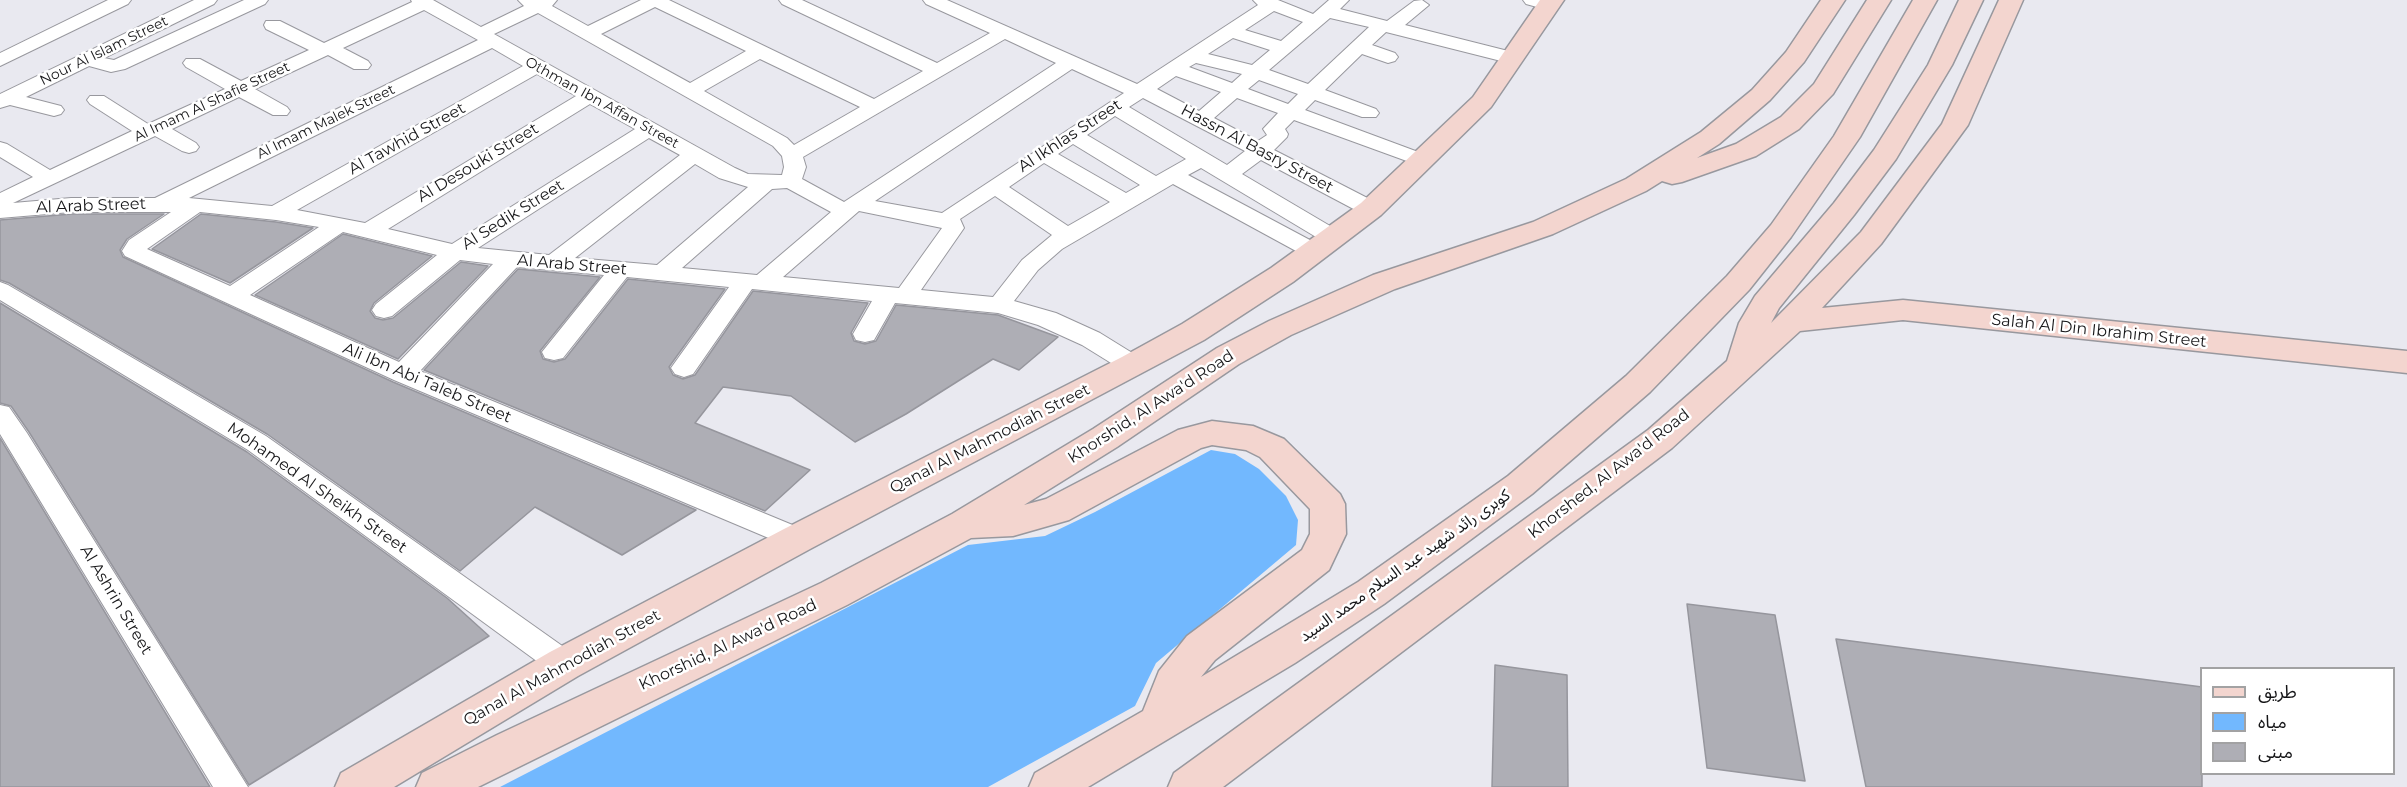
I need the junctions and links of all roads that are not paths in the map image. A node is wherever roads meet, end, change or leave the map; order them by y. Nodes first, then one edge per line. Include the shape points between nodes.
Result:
1 (122, 0) edge
2 (208, 0) edge
3 (259, 0) edge
4 (655, 0) edge
5 (788, 0) edge
6 (1833, 0) edge
7 (1879, 0) edge
8 (1925, 0) edge
9 (1971, 0) edge
10 (2011, 0) edge
11 (422, 2) edge
12 (539, 2) edge
13 (943, 2) edge
14 (1267, 2) edge
15 (1544, 2) edge
16 (1420, 5) dead end
17 (1327, 11) edge
18 (273, 24) dead end
19 (1387, 26) junction
20 (1230, 31) junction
21 (1004, 32) junction
22 (587, 34) junction
23 (485, 37) junction
24 (1359, 47) junction
25 (1284, 48) junction
26 (326, 49) junction
27 (760, 51) junction
28 (1192, 56) junction
29 (1388, 57) dead end
30 (1513, 58) junction
31 (87, 59) junction
32 (0, 60) edge
33 (1070, 62) junction
34 (193, 63) dead end
35 (361, 65) dead end
36 (537, 66) junction
37 (1174, 68) junction
38 (938, 70) junction
39 (1256, 72) junction
40 (240, 89) junction
41 (1140, 90) junction
42 (1234, 90) junction
43 (690, 91) junction
44 (1311, 92) junction
45 (589, 96) junction
46 (4, 100) edge
47 (97, 100) dead end
48 (875, 107) junction
49 (1114, 107) junction
50 (54, 110) dead end
51 (280, 111) dead end
52 (1292, 111) junction
53 (1369, 113) dead end
54 (1194, 116) junction
55 (649, 129) junction
56 (152, 130) junction
57 (1154, 131) junction
58 (1072, 135) junction
59 (189, 147) dead end
60 (0, 148) edge
61 (1260, 150) junction
62 (694, 154) junction
63 (1043, 154) junction
64 (792, 155) junction
65 (1200, 159) junction
66 (1422, 160) junction
67 (1227, 175) junction
68 (49, 178) junction
69 (1164, 180) junction
70 (791, 181) junction
71 (766, 183) junction
72 (1636, 184) junction
73 (994, 186) junction
74 (0, 201) edge
75 (1126, 202) junction
76 (162, 204) junction
77 (196, 205) junction
78 (850, 207) junction
79 (1371, 209) junction
80 (0, 211) edge
81 (276, 213) junction
82 (950, 221) junction
83 (339, 224) junction
84 (368, 231) junction
85 (1068, 236) junction
86 (1324, 245) junction
87 (455, 252) junction
88 (511, 259) junction
89 (554, 263) junction
90 (621, 269) junction
91 (662, 273) junction
92 (755, 281) junction
93 (0, 290) edge
94 (897, 295) junction
95 (232, 296) junction
96 (999, 305) junction
97 (384, 310) dead end
98 (1791, 322) junction
99 (865, 334) dead end
100 (554, 352) dead end
101 (2407, 362) edge
102 (1133, 365) junction
103 (1742, 366) junction
104 (684, 368) dead end
105 (403, 374) junction
106 (0, 414) edge
107 (965, 524) junction
108 (797, 539) junction
109 (564, 664) junction
110 (1158, 726) junction
111 (231, 787) edge
112 (356, 787) edge
113 (437, 787) edge
114 (1050, 787) edge
115 (1189, 787) edge

1 - 32 street
2 - 31 street, Nour Al Islam Street
3 - 31 street via 118,65
4 - 22 street
4 - 27 street
5 - 38 street
6 - 72 main road, Khorshid, Al Awa'd Road via 1795,57 1761,95 1710,138
7 - 72 main road via 1824,89 1790,123 1722,160
8 - 110 main road, كوبرى رائد شهيد عبد السلام محمد السيد via 1847,137 1781,231 1738,283 1638,384 1520,485 1449,538 1281,651
9 - 103 main road via 1940,65 1886,153 1766,303 1755,323
10 - 98 main road, Khorshed, Al Awa'd Road via 1955,125 1871,238
11 - 23 street, Othman Ibn Affan Street
11 - 26 street, Al Imam Al Shafie Street
12 - 22 street
12 - 23 street, Al Imam Malek Street
13 - 21 street, Hassn Al Basry Street
14 - 17 street
14 - 20 street, Al Ikhlas Street
15 - 30 main road, Qanal Al Mahmodiah Street
16 - 19 street
17 - 19 street
17 - 25 street
18 - 26 street
19 - 24 street
19 - 30 street
20 - 25 street
20 - 28 street, Al Ikhlas Street
21 - 33 street, Hassn Al Basry Street
21 - 38 street
22 - 43 street
23 - 36 street, Othman Ibn Affan Street
23 - 76 street, Al Imam Malek Street
24 - 29 street
24 - 44 street
25 - 39 street
26 - 35 street
26 - 40 street, Al Imam Al Shafie Street
27 - 43 street
27 - 48 street
28 - 37 street, Al Ikhlas Street
28 - 39 street
30 - 66 main road, Qanal Al Mahmodiah Street via 1482,102
31 - 46 street, Nour Al Islam Street
33 - 41 street, Hassn Al Basry Street
33 - 78 street
34 - 40 street
36 - 45 street, Othman Ibn Affan Street
36 - 81 street, Al Tawhid Street
37 - 41 street, Al Ikhlas Street
37 - 42 street
38 - 48 street
39 - 42 street
39 - 44 street
40 - 51 street
40 - 56 street, Al Imam Al Shafie Street
41 - 49 street, Al Ikhlas Street
41 - 54 street, Hassn Al Basry Street
42 - 52 street
42 - 54 street
43 - 64 street via 780,142
44 - 52 street
44 - 53 street
45 - 55 street, Othman Ibn Affan Street
45 - 84 street, Al Desouki Street
46 - 50 street
47 - 56 street
48 - 64 street
49 - 57 street
49 - 58 street, Al Ikhlas Street
52 - 61 street via 1273,129 1277,137
52 - 66 street
54 - 57 street
54 - 61 street, Hassn Al Basry Street
55 - 62 street, Othman Ibn Affan Street
55 - 87 street, Al Sedik Street
56 - 59 street
56 - 68 street, Al Imam Al Shafie Street
57 - 65 street
58 - 63 street, Al Ikhlas Street
58 - 69 street
60 - 68 street
61 - 67 street
61 - 79 street, Hassn Al Basry Street
62 - 71 street, Othman Ibn Affan Street via 744,180
62 - 89 street
63 - 73 street, Al Ikhlas Street
63 - 75 street
64 - 70 street via 795,167
65 - 67 street
65 - 69 street
66 - 79 main road, Qanal Al Mahmodiah Street
67 - 86 street
68 - 74 street, Al Imam Al Shafie Street
69 - 75 street
69 - 86 street
70 - 71 street, Othman Ibn Affan Street
70 - 78 street
71 - 91 street
72 - 107 main road, Khorshid, Al Awa'd Road via 1543,228 1384,282 1280,328 1228,356
73 - 82 street, Al Ikhlas Street via 953,214
73 - 85 street
75 - 85 street
76 - 77 street, Al Arab Street
76 - 80 street, Al Arab Street
77 - 81 street, Al Arab Street
77 - 95 street, Ali Ibn Abi Taleb Street via 136,244 133,251
78 - 82 street
78 - 92 street
79 - 86 main road, Qanal Al Mahmodiah Street
81 - 83 street, Al Arab Street
82 - 94 street, Al Ikhlas Street via 952,228
83 - 84 street, Al Arab Street
83 - 95 street
84 - 87 street, Al Arab Street
85 - 96 street via 1041,254
86 - 102 main road, Qanal Al Mahmodiah Street via 1248,298
87 - 88 street, Al Arab Street
87 - 97 street, Al Sedik Street
88 - 89 street, Al Arab Street
88 - 105 street
89 - 90 street, Al Arab Street
90 - 91 street, Al Arab Street
90 - 100 street
91 - 92 street, Al Arab Street
92 - 94 street, Al Arab Street
92 - 104 street
93 - 109 street, Mohamed Al Sheikh Street via 257,443
94 - 96 street, Al Arab Street
94 - 99 street
95 - 105 street, Ali Ibn Abi Taleb Street
96 - 102 street, Al Arab Street via 1065,327
98 - 101 main road, Salah Al Din Ibrahim Street via 1903,310
98 - 103 main road, Khorshed, Al Awa'd Road
102 - 108 main road, Qanal Al Mahmodiah Street
103 - 115 main road, Khorshed, Al Awa'd Road via 1660,439
105 - 108 street, Ali Ibn Abi Taleb Street
106 - 111 street, Al Ashrin Street
107 - 110 main road via 1013,522 1056,510 1190,439 1212,433 1253,438 1272,448 1327,504 1328,534 1316,560 1201,648 1173,683
107 - 113 main road, Khorshid, Al Awa'd Road via 834,594
108 - 109 main road, Qanal Al Mahmodiah Street
109 - 112 main road, Qanal Al Mahmodiah Street
110 - 114 main road, كوبرى رائد شهيد عبد السلام محمد السيد

